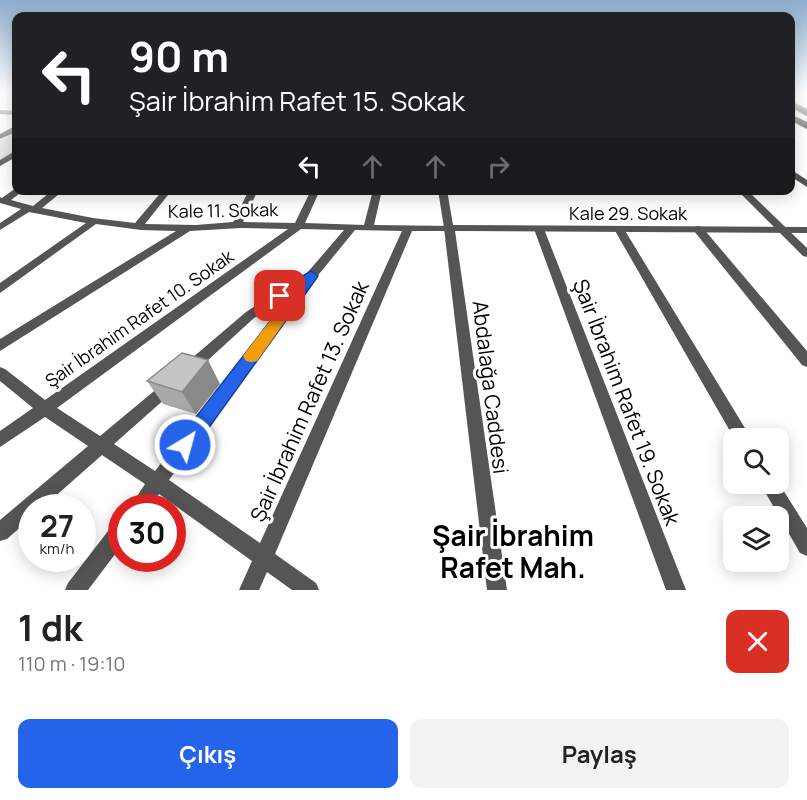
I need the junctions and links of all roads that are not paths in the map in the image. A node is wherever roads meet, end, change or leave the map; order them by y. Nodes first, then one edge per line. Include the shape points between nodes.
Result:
1 (795, 175) edge
2 (807, 184) edge
3 (52, 195) edge
4 (164, 195) edge
5 (252, 195) edge
6 (314, 195) edge
7 (377, 195) edge
8 (443, 195) edge
9 (746, 195) edge
10 (2, 201) edge
11 (30, 209) junction
12 (93, 222) junction
13 (237, 225) junction
14 (138, 226) junction
15 (299, 226) junction
16 (0, 227) edge
17 (352, 227) junction
18 (368, 227) junction
19 (188, 228) junction
20 (449, 228) junction
21 (408, 229) junction
22 (539, 229) junction
23 (619, 229) junction
24 (698, 229) junction
25 (782, 230) junction
26 (807, 230) edge
27 (807, 254) edge
28 (311, 276) junction
29 (0, 289) edge
30 (0, 346) edge
31 (807, 361) edge
32 (0, 373) edge
33 (44, 408) junction
34 (737, 428) edge
35 (0, 440) edge
36 (101, 447) junction
37 (157, 482) junction
38 (148, 494) edge
39 (776, 494) edge
40 (0, 532) edge
41 (807, 546) edge
42 (108, 547) edge
43 (262, 557) junction
44 (75, 590) edge
45 (249, 590) edge
46 (309, 590) edge
47 (497, 590) edge
48 (676, 590) edge

1 - 2 street
3 - 11 street
4 - 14 street
5 - 13 street
6 - 15 street
7 - 18 street
8 - 20 street, Abdalağa Caddesi
9 - 25 street
10 - 11 street, Kale 11. Sokak
11 - 12 street, Kale 11. Sokak
11 - 16 street
12 - 14 street, Kale 11. Sokak
12 - 29 street
13 - 15 street, Kale 11. Sokak
13 - 19 street, Kale 11. Sokak
14 - 19 street, Kale 11. Sokak
15 - 17 street, Kale 11. Sokak
15 - 33 street, Şair İbrahim Rafet 10. Sokak
17 - 18 street, Kale 11. Sokak
17 - 28 street
18 - 21 street, Kale 11. Sokak
19 - 30 street
20 - 21 street, Kale 11. Sokak
20 - 22 street, Kale 29. Sokak
20 - 47 street, Abdalağa Caddesi
21 - 43 street, Şair İbrahim Rafet 13. Sokak
22 - 23 street, Kale 29. Sokak
22 - 48 street, Şair İbrahim Rafet 19. Sokak
23 - 24 street, Kale 29. Sokak
23 - 34 street
24 - 25 street, Kale 29. Sokak
24 - 31 street
25 - 26 street, Kale 29. Sokak
25 - 27 street
28 - 36 street via 250,315
28 - 37 street
32 - 33 street
33 - 35 street, Şair İbrahim Rafet 10. Sokak
33 - 36 street
36 - 37 street
36 - 40 street
37 - 38 street
37 - 43 street
39 - 41 street
42 - 44 street
43 - 45 street, Şair İbrahim Rafet 13. Sokak
43 - 46 street

